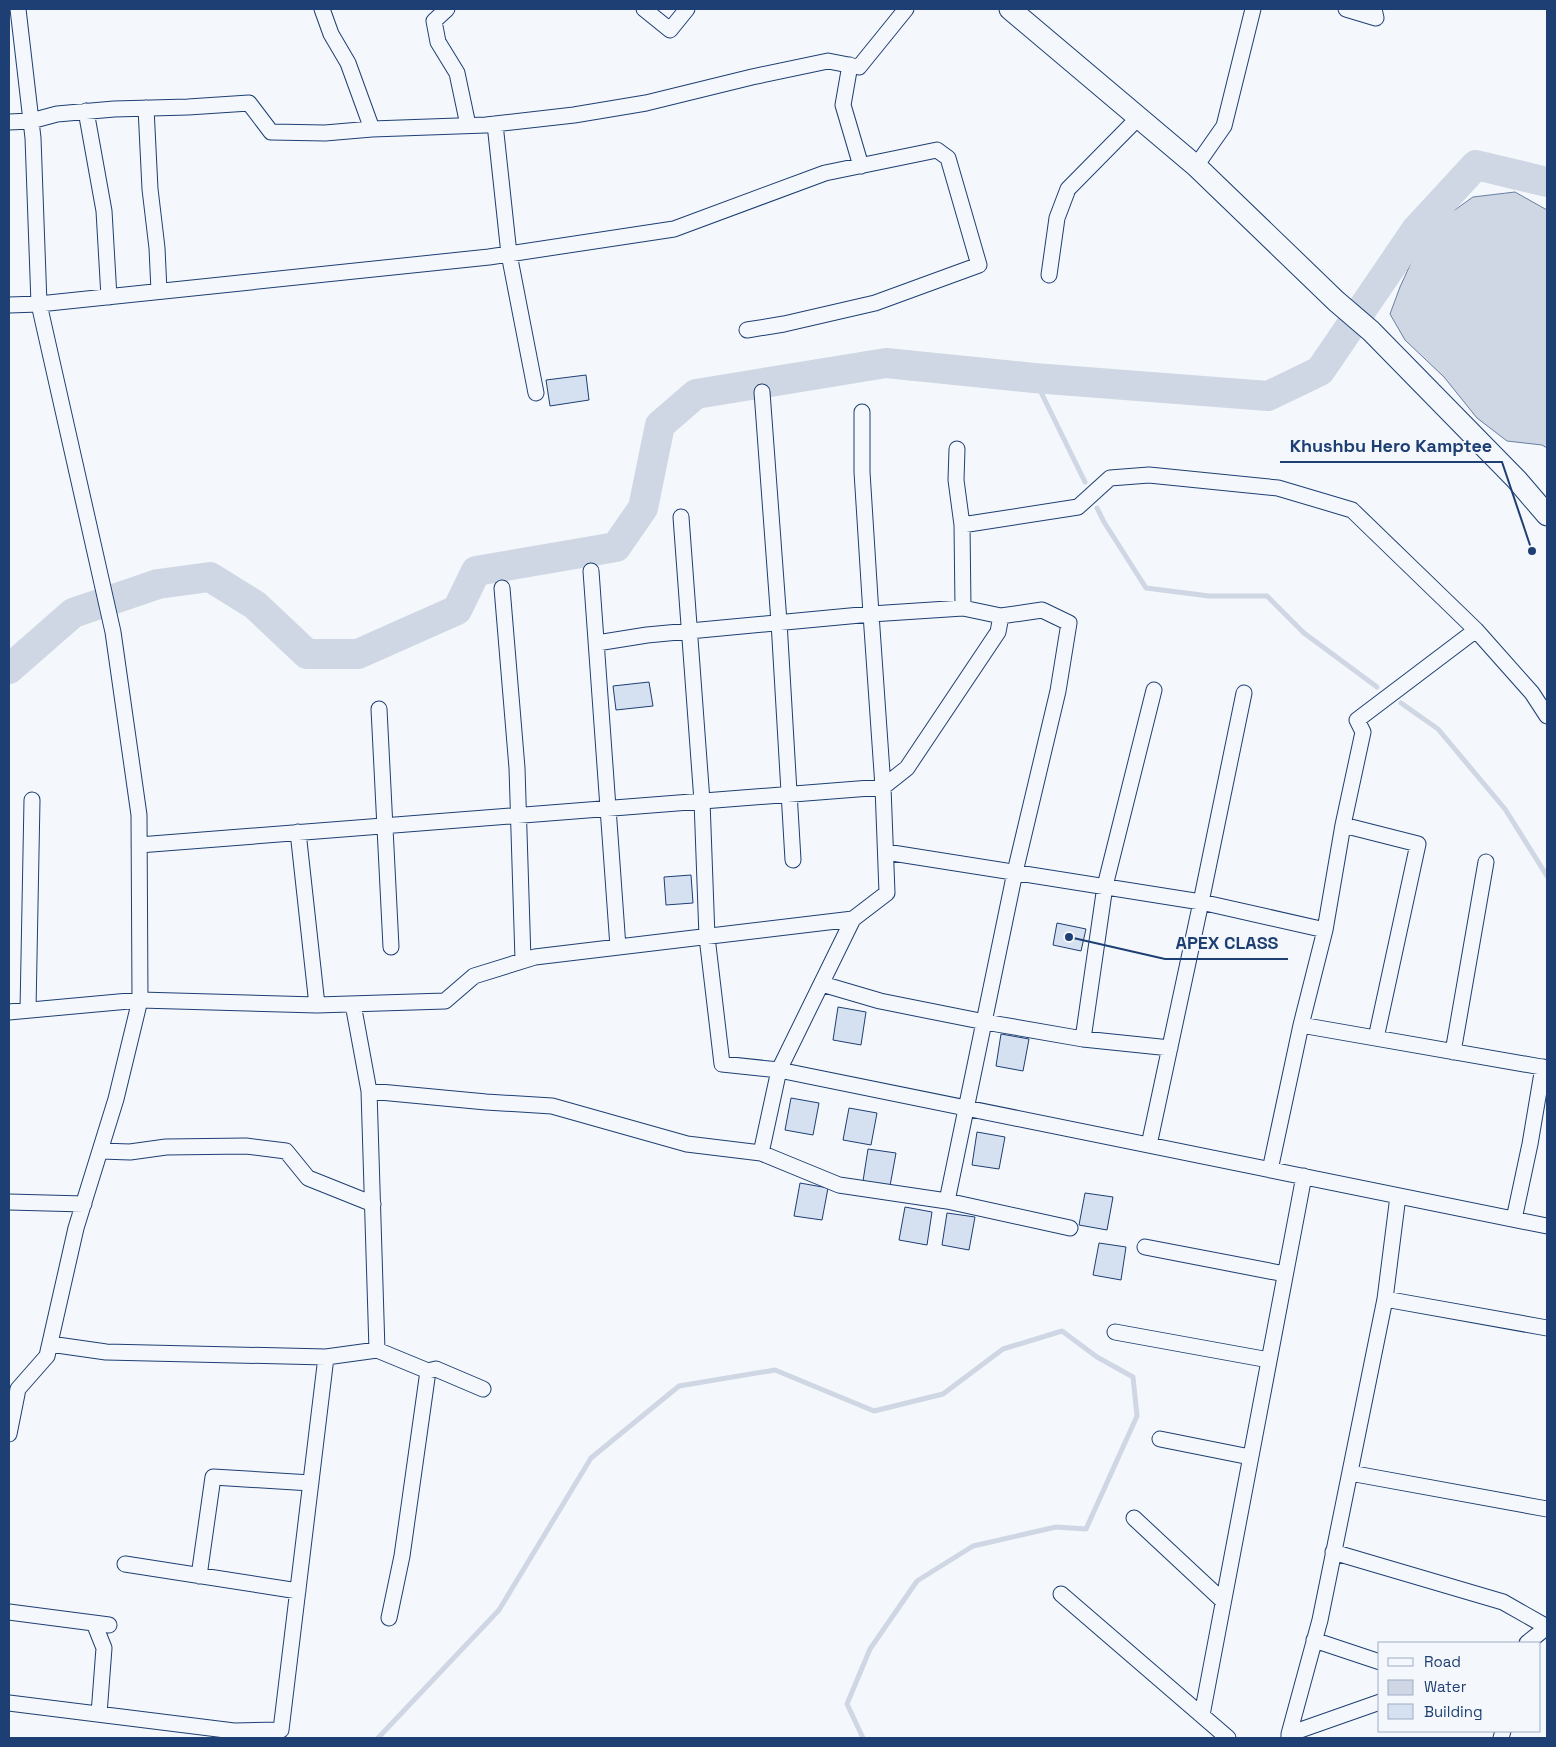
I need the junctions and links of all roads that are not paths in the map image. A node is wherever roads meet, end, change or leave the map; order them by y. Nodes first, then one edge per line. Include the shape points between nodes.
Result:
1 (18, 9) edge
2 (322, 9) edge
3 (447, 9) edge
4 (644, 9) edge
5 (686, 9) edge
6 (906, 9) edge
7 (1010, 9) edge
8 (1253, 9) edge
9 (1346, 9) edge
10 (1374, 9) edge
11 (850, 65) junction
12 (146, 108) junction
13 (86, 111) junction
14 (1139, 117) junction
15 (31, 121) junction
16 (9, 122) edge
17 (495, 124) junction
18 (468, 126) junction
19 (372, 129) junction
20 (861, 166) junction
21 (1196, 166) junction
22 (509, 254) junction
23 (1049, 275) dead end
24 (159, 291) junction
25 (109, 297) junction
26 (39, 304) junction
27 (9, 306) edge
28 (747, 330) dead end
29 (762, 392) dead end
30 (536, 393) dead end
31 (862, 412) dead end
32 (957, 449) dead end
33 (1517, 480) junction
34 (1547, 504) edge
35 (1547, 515) edge
36 (681, 517) dead end
37 (962, 525) junction
38 (592, 571) dead end
39 (502, 588) dead end
40 (962, 608) junction
41 (871, 614) junction
42 (1001, 616) junction
43 (779, 622) junction
44 (1476, 630) junction
45 (688, 631) junction
46 (597, 643) junction
47 (1154, 690) dead end
48 (1244, 693) dead end
49 (379, 709) dead end
50 (1547, 716) edge
51 (883, 787) junction
52 (790, 794) junction
53 (32, 800) dead end
54 (702, 801) junction
55 (607, 808) junction
56 (519, 815) junction
57 (384, 825) junction
58 (1343, 825) junction
59 (298, 832) junction
60 (139, 844) junction
61 (886, 852) junction
62 (793, 860) dead end
63 (1486, 862) dead end
64 (1015, 872) junction
65 (1105, 886) junction
66 (1201, 902) junction
67 (853, 919) junction
68 (1325, 930) junction
69 (707, 937) junction
70 (391, 947) dead end
71 (618, 947) junction
72 (523, 960) junction
73 (822, 984) junction
74 (140, 1000) junction
75 (353, 1004) junction
76 (317, 1005) junction
77 (28, 1010) junction
78 (9, 1012) edge
79 (985, 1022) junction
80 (1301, 1025) junction
81 (1376, 1038) junction
82 (1083, 1039) junction
83 (1170, 1048) junction
84 (1453, 1052) junction
85 (1545, 1068) edge
86 (779, 1070) junction
87 (370, 1091) junction
88 (967, 1108) junction
89 (1150, 1145) junction
90 (101, 1150) junction
91 (761, 1153) junction
92 (1270, 1170) junction
93 (1304, 1176) junction
94 (1398, 1196) junction
95 (947, 1201) junction
96 (9, 1202) edge
97 (84, 1204) junction
98 (373, 1204) junction
99 (1514, 1219) junction
100 (1547, 1226) edge
101 (1070, 1228) dead end
102 (1145, 1247) dead end
103 (1285, 1274) junction
104 (1385, 1299) junction
105 (1547, 1328) edge
106 (1115, 1332) dead end
107 (50, 1344) junction
108 (378, 1350) junction
109 (326, 1357) junction
110 (1269, 1360) junction
111 (428, 1371) junction
112 (483, 1388) dead end
113 (9, 1434) edge
114 (1160, 1439) dead end
115 (1250, 1457) junction
116 (1350, 1473) junction
117 (311, 1483) junction
118 (1547, 1509) edge
119 (1134, 1518) dead end
120 (1334, 1552) junction
121 (125, 1564) dead end
122 (200, 1576) junction
123 (298, 1591) junction
124 (1061, 1594) dead end
125 (1223, 1601) junction
126 (9, 1612) edge
127 (389, 1618) dead end
128 (94, 1623) junction
129 (109, 1625) dead end
130 (1547, 1627) edge
131 (1314, 1640) junction
132 (1528, 1642) edge
133 (1378, 1661) edge
134 (9, 1703) edge
135 (1378, 1703) edge
136 (99, 1714) junction
137 (1202, 1715) junction
138 (1289, 1736) edge
139 (1228, 1738) edge

1 - 15 street
2 - 19 street via 331,34 348,62
3 - 18 street via 434,22 438,42 457,72
4 - 5 street via 670,30
6 - 11 street via 859,67
7 - 14 street
8 - 21 street via 1224,126
9 - 10 street via 1376,18
11 - 17 street via 828,61 646,103
11 - 20 street via 843,105
12 - 13 street
12 - 19 street via 249,104 271,132 325,134
12 - 24 street
13 - 15 street
13 - 25 street via 104,211
14 - 21 street
14 - 23 street via 1068,189 1056,218
15 - 16 street
15 - 26 street
17 - 18 street
17 - 22 street
18 - 19 street
20 - 22 street via 825,173 674,229
20 - 28 street via 936,150 948,158 979,265 875,303
21 - 33 street via 1371,331
22 - 24 street
22 - 30 street
24 - 25 street
25 - 26 street
26 - 27 street
26 - 60 street via 113,632 139,815
29 - 43 street
31 - 41 street via 862,472
32 - 37 street via 956,480
33 - 34 street
33 - 35 street
36 - 45 street
37 - 40 street
37 - 44 street via 1078,506 1110,478 1149,475 1278,488 1352,510
38 - 46 street
39 - 56 street via 518,768
40 - 41 street
40 - 42 street
41 - 43 street
41 - 51 street
42 - 51 street via 998,632 908,768
42 - 64 street via 1042,610 1070,623 1058,691
43 - 45 street
43 - 52 street
44 - 50 street via 1532,693
44 - 58 street via 1357,720 1363,732
45 - 46 street
45 - 54 street
46 - 55 street
47 - 65 street
48 - 66 street
49 - 57 street
51 - 52 street
51 - 61 street
52 - 54 street
52 - 62 street
53 - 77 street
54 - 55 street
54 - 69 street
55 - 56 street
55 - 71 street
56 - 57 street
56 - 72 street
57 - 59 street
57 - 70 street
58 - 68 street
58 - 81 street via 1418,844
59 - 60 street
59 - 76 street
60 - 74 street
61 - 64 street
61 - 67 street via 888,893
63 - 84 street
64 - 65 street
64 - 79 street
65 - 66 street
65 - 82 street
66 - 68 street
66 - 83 street
67 - 69 street
67 - 73 street
68 - 80 street
69 - 71 street
69 - 86 street via 722,1064
71 - 72 street
72 - 75 street via 474,976 445,1001
73 - 79 street via 880,1001
73 - 86 street
74 - 76 street
74 - 77 street
74 - 90 street
75 - 76 street
75 - 87 street
77 - 78 street
79 - 82 street
79 - 88 street
80 - 81 street
80 - 92 street
81 - 84 street
82 - 83 street
83 - 89 street
84 - 85 street
85 - 99 street
86 - 88 street
86 - 91 street
87 - 91 street via 552,1106 687,1144
87 - 98 street
88 - 89 street
88 - 95 street
89 - 92 street
90 - 97 street
90 - 98 street via 130,1152 166,1147 246,1146 286,1151 308,1178
91 - 95 street via 840,1185
92 - 93 street
93 - 94 street
93 - 103 street
94 - 99 street
94 - 104 street
95 - 101 street
96 - 97 street
97 - 107 street
98 - 108 street
99 - 100 street
102 - 103 street
103 - 110 street
104 - 105 street
104 - 116 street
106 - 110 street
107 - 109 street via 106,1352
107 - 113 street via 47,1356 18,1388
108 - 109 street
108 - 111 street
109 - 117 street
110 - 115 street
111 - 112 street via 436,1369
111 - 127 street via 402,1556
114 - 115 street
115 - 125 street
116 - 118 street
116 - 120 street
117 - 122 street via 213,1477
117 - 123 street
119 - 125 street
120 - 130 street via 1503,1602
120 - 131 street
121 - 122 street
122 - 123 street
123 - 136 street via 281,1730 234,1731
124 - 137 street
125 - 137 street
126 - 128 street
128 - 129 street
128 - 136 street via 104,1648
130 - 132 street
131 - 133 street
131 - 138 street
134 - 136 street
135 - 138 street
137 - 139 street

